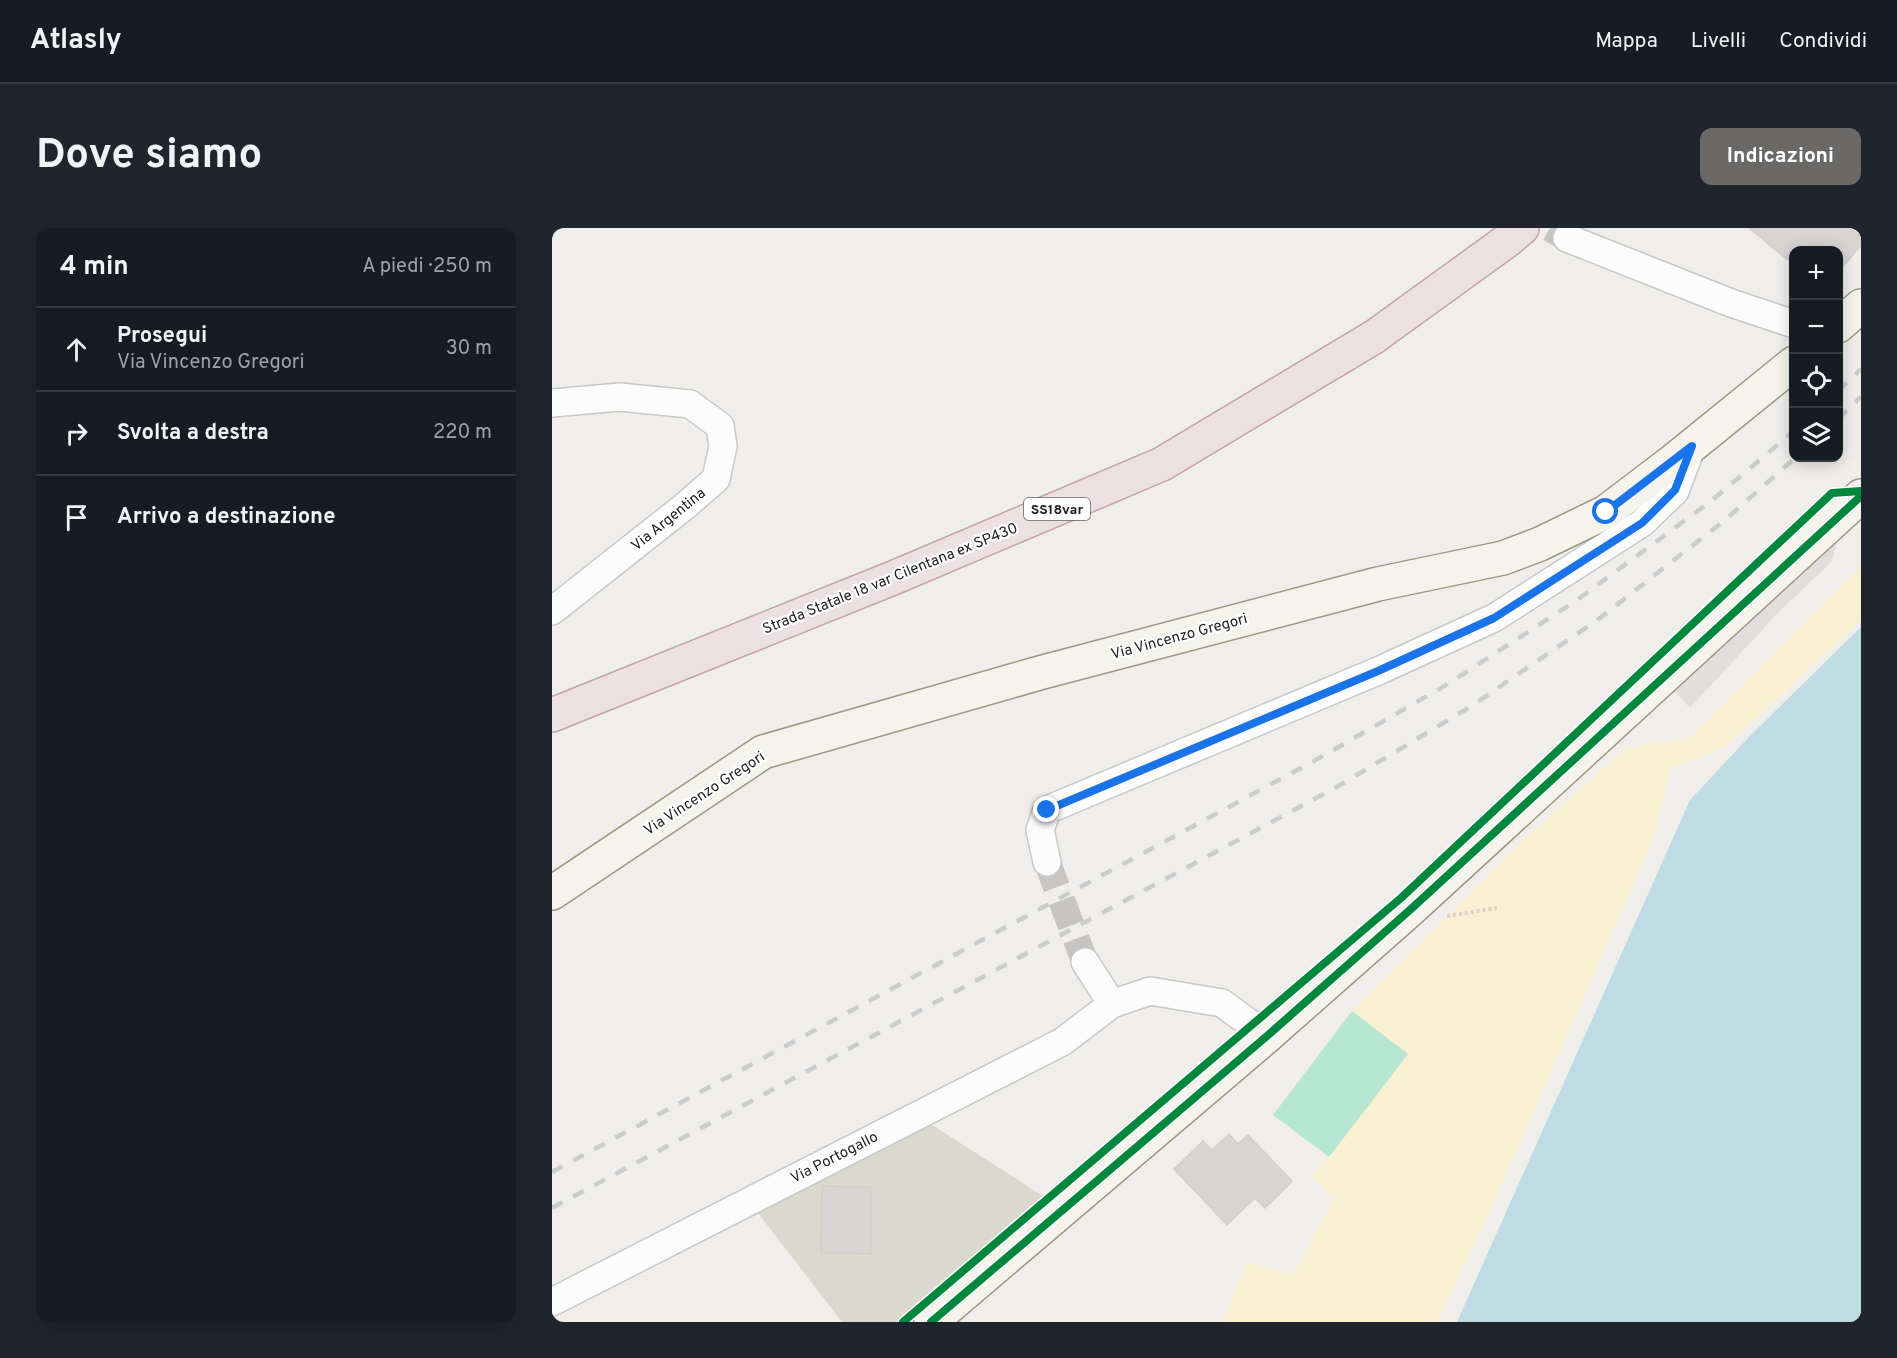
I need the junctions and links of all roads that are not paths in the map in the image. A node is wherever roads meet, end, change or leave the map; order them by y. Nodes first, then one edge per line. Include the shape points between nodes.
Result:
1 (1522, 228) edge
2 (1567, 238) tunnel mouth
3 (1861, 306) edge
4 (1789, 322) edge
5 (1843, 322) edge
6 (1789, 367) edge
7 (552, 403) edge
8 (1692, 446) junction
9 (1861, 496) edge
10 (552, 611) edge
11 (552, 715) edge
12 (1047, 862) tunnel mouth
13 (552, 892) edge
14 (1085, 962) tunnel mouth
15 (1112, 1004) junction
16 (1267, 1036) junction
17 (552, 1302) edge
18 (931, 1322) edge

1 - 11 highway, Strada Statale 18 var Cilentana ex SP430 / SS18var via 1374,337 1162,464 893,578
2 - 4 street
3 - 5 main road
6 - 8 main road, Via Vincenzo Gregori
7 - 10 street, Via Argentina via 620,397 690,404 720,426 723,446 716,479
8 - 12 street via 1675,490 1642,523 1494,618 1047,810 1040,830
8 - 13 main road, Via Vincenzo Gregori via 1606,512 1503,558 1378,584 1043,672 763,752
9 - 16 main road
14 - 15 street
15 - 16 street, Via Portogallo via 1150,992 1222,1004
15 - 17 street, Via Portogallo via 1062,1042
16 - 18 main road

